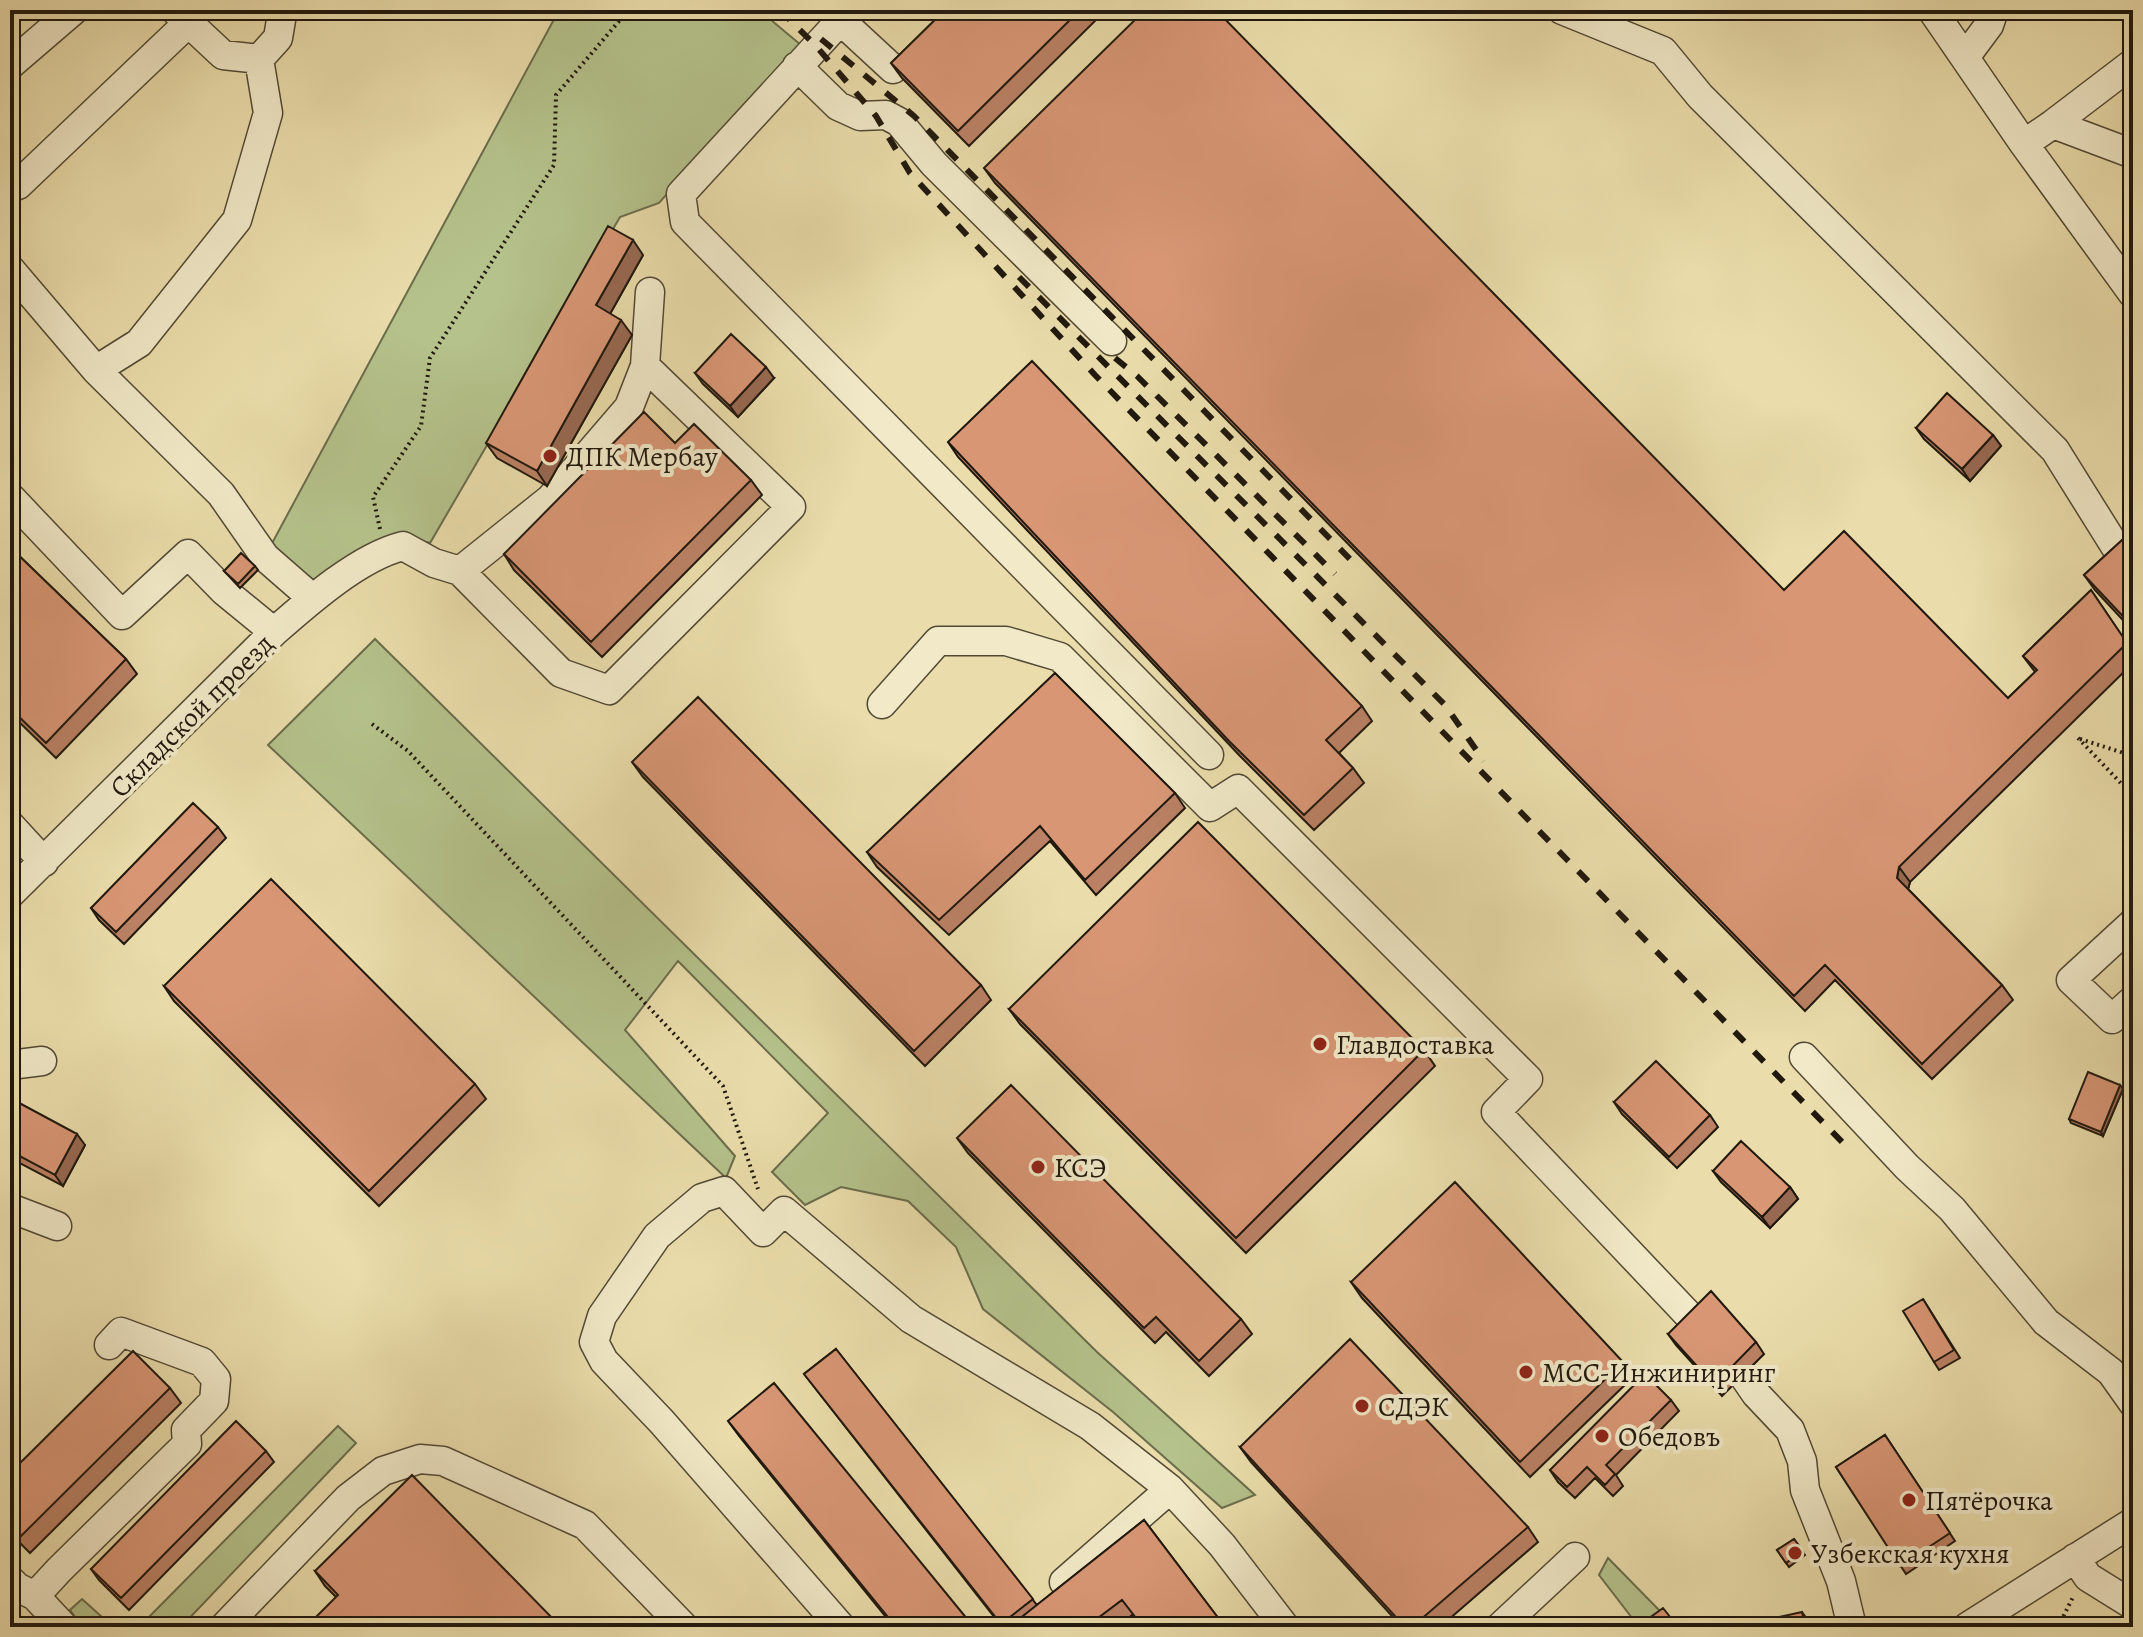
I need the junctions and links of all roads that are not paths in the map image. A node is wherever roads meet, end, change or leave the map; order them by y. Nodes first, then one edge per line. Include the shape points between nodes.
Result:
1 (74, 10) edge
2 (1562, 10) edge
3 (1932, 10) edge
4 (1994, 10) edge
5 (282, 11) edge
6 (845, 15) edge
7 (181, 17) edge
8 (1966, 56) junction
9 (259, 59) junction
10 (2133, 63) edge
11 (10, 65) edge
12 (797, 66) junction
13 (893, 69) edge
14 (2053, 124) junction
15 (2024, 144) junction
16 (2133, 154) edge
17 (10, 188) edge
18 (10, 269) edge
19 (650, 292) dead end
20 (2133, 294) edge
21 (1112, 341) dead end
22 (645, 366) junction
23 (96, 370) junction
24 (10, 497) edge
25 (2125, 562) edge
26 (460, 571) junction
27 (312, 598) junction
28 (274, 632) junction
29 (882, 704) dead end
30 (1209, 755) dead end
31 (10, 825) edge
32 (44, 862) junction
33 (10, 894) edge
34 (2133, 923) edge
35 (2133, 1000) edge
36 (1804, 1057) dead end
37 (42, 1061) dead end
38 (10, 1065) edge
39 (10, 1208) edge
40 (57, 1226) dead end
41 (1697, 1324) edge
42 (109, 1345) dead end
43 (1743, 1375) edge
44 (2133, 1403) edge
45 (1170, 1489) junction
46 (2133, 1522) edge
47 (1575, 1557) dead end
48 (2075, 1558) junction
49 (1064, 1582) edge
50 (18, 1589) edge
51 (2133, 1605) edge
52 (64, 1627) edge
53 (224, 1627) edge
54 (684, 1627) edge
55 (841, 1627) edge
56 (1285, 1627) edge
57 (1500, 1627) edge
58 (1852, 1627) edge
59 (1967, 1627) edge

1 - 11 street
2 - 25 street via 1663,51 1700,96 2055,450
3 - 8 street
4 - 8 street
5 - 9 street via 278,38
6 - 12 street
6 - 13 street
7 - 9 street via 223,55
7 - 17 street
8 - 15 street
9 - 23 street via 268,113 237,220 139,343
10 - 14 street
12 - 21 street via 838,106 860,116 886,115 899,122 934,164
12 - 30 street via 681,194 685,222
14 - 15 street
14 - 16 street
15 - 20 street
18 - 23 street
19 - 22 street
22 - 26 street via 629,407 550,499
22 - 26 street via 791,507 609,690 561,673
23 - 27 street via 221,494 265,557
24 - 28 street via 122,615 188,554
26 - 27 street, Складской проезд via 403,546 386,551
27 - 28 street, Складской проезд
28 - 32 street, Складской проезд
29 - 41 street via 938,641 1006,641 1060,657 1210,807 1238,789 1528,1079 1496,1112
31 - 32 street
32 - 33 street, Складской проезд
34 - 35 street via 2071,980 2112,1019
36 - 44 street via 1952,1209 2046,1322 2111,1372
37 - 38 street
39 - 40 street
42 - 50 street via 121,1332 202,1362 216,1379 214,1401 186,1430 187,1444 59,1570
43 - 58 street via 1790,1430
45 - 49 street
45 - 55 street via 1090,1426 911,1319 784,1211 763,1232 724,1191 702,1198 657,1236 602,1316 594,1342 604,1361
45 - 56 street via 1222,1545
46 - 48 street
47 - 57 street
48 - 51 street via 2088,1577
48 - 59 street
50 - 52 street
53 - 54 street via 348,1498 383,1471 420,1459 443,1461 585,1525

